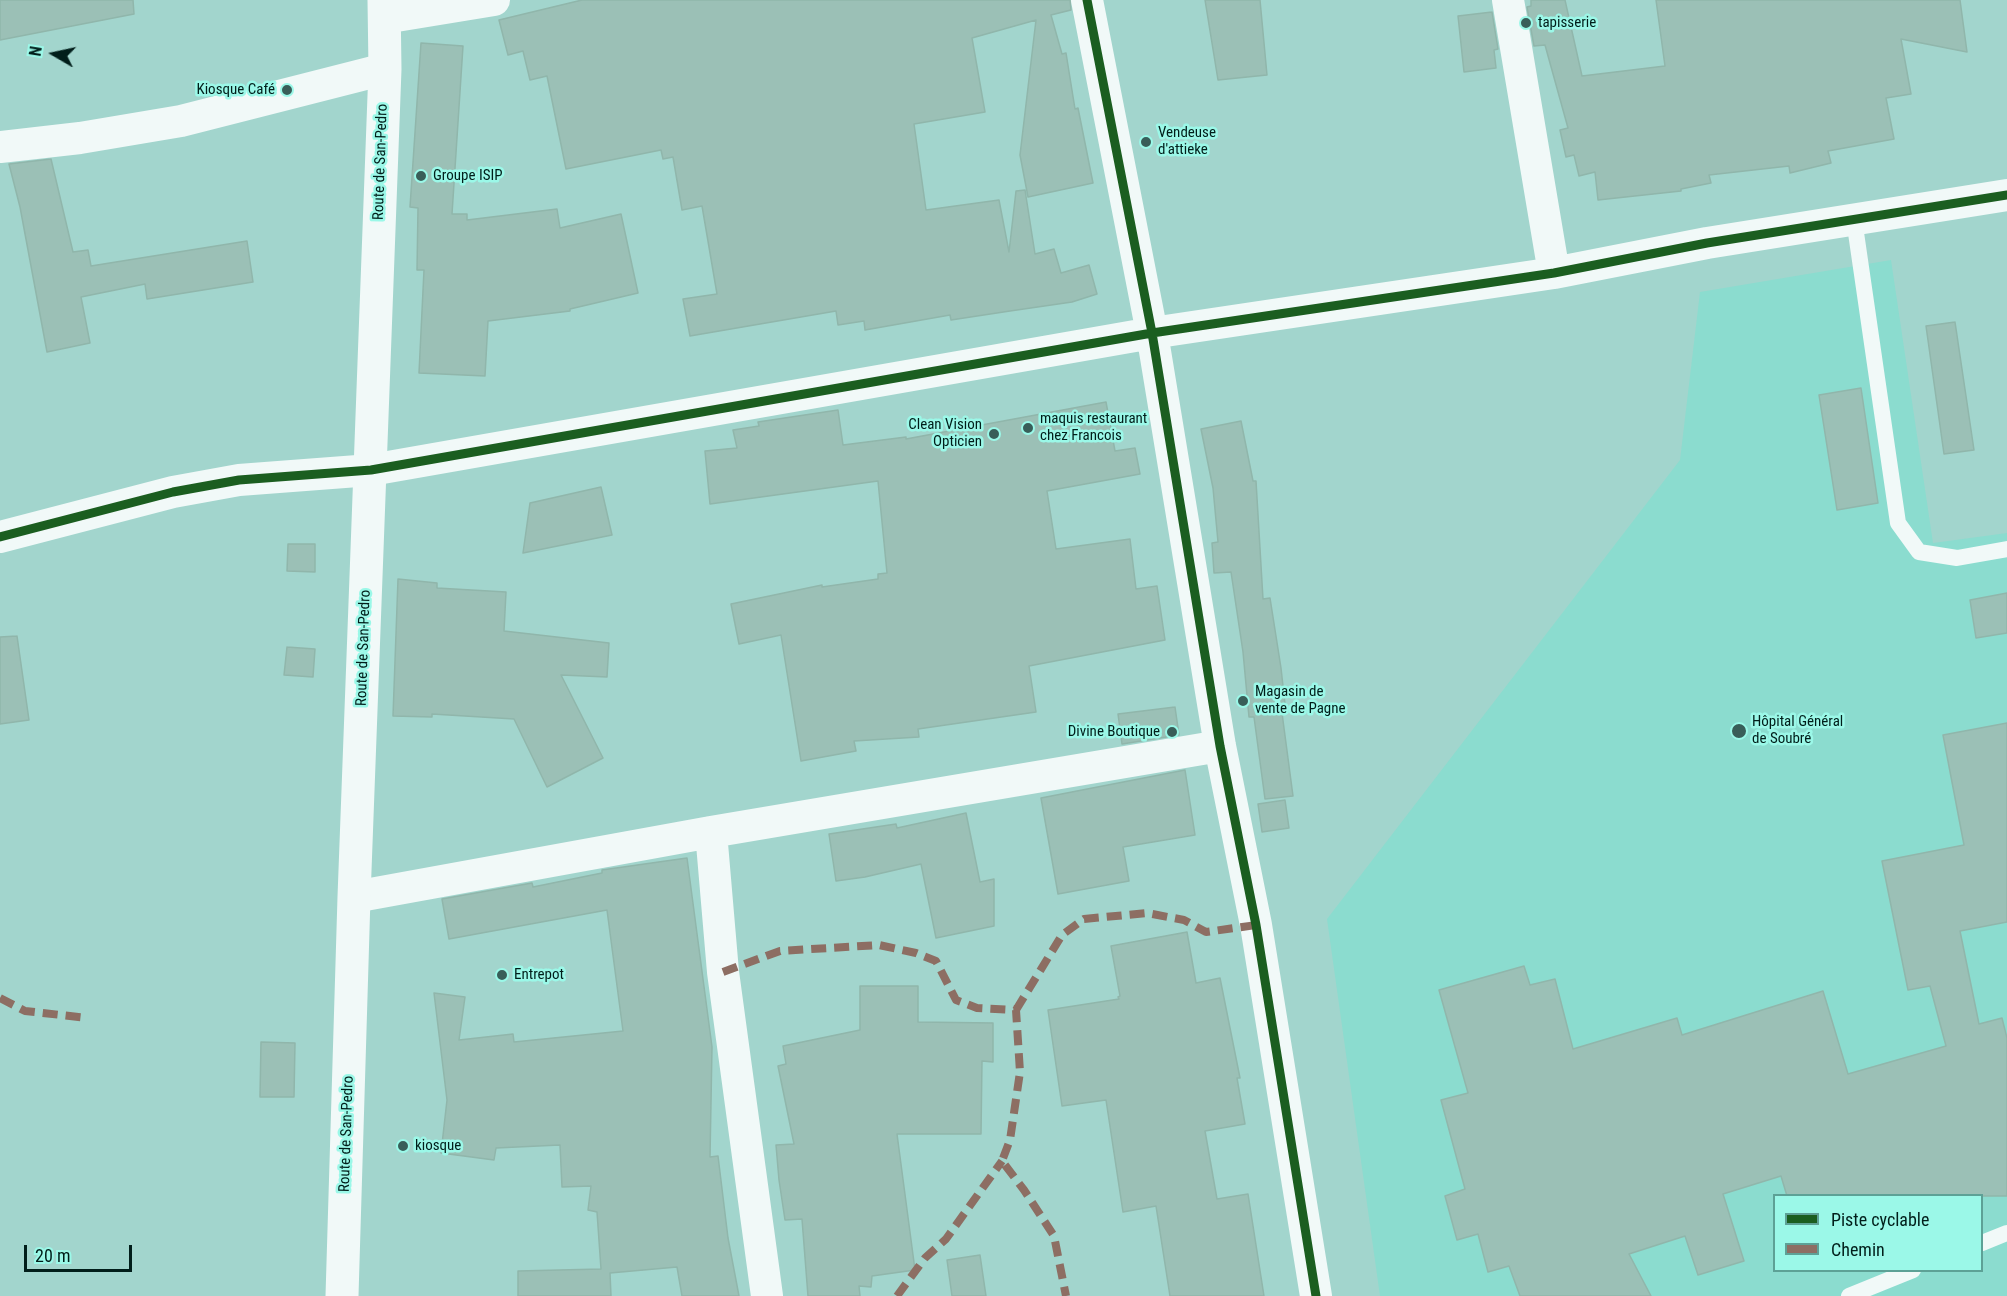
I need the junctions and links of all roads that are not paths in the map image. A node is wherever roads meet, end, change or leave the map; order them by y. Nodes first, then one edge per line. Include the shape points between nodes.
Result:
1 (494, 0) edge
2 (1087, 0) edge
3 (1508, 0) edge
4 (384, 9) edge
5 (385, 69) junction
6 (0, 147) edge
7 (2007, 195) edge
8 (1854, 219) junction
9 (1554, 273) junction
10 (1152, 333) junction
11 (371, 470) junction
12 (0, 537) edge
13 (2007, 549) edge
14 (1220, 746) junction
15 (711, 832) junction
16 (354, 897) junction
17 (2007, 1233) edge
18 (1983, 1243) edge
19 (1908, 1272) edge
20 (342, 1296) edge
21 (767, 1296) edge
22 (1316, 1296) edge
23 (1849, 1296) edge

1 - 4 street
2 - 10 street
3 - 9 street
4 - 5 main road, Route de San-Pedro
5 - 6 street via 181,121
5 - 11 main road, Route de San-Pedro
7 - 8 street
8 - 9 street
8 - 13 lane via 1898,523 1919,552 1956,558
9 - 10 street
10 - 11 street
10 - 14 street
11 - 12 street via 240,480 173,492
11 - 16 main road, Route de San-Pedro
14 - 15 street
14 - 22 street via 1257,925
15 - 16 street
15 - 21 street via 723,972
16 - 20 main road, Route de San-Pedro
17 - 18 lane
19 - 23 lane

